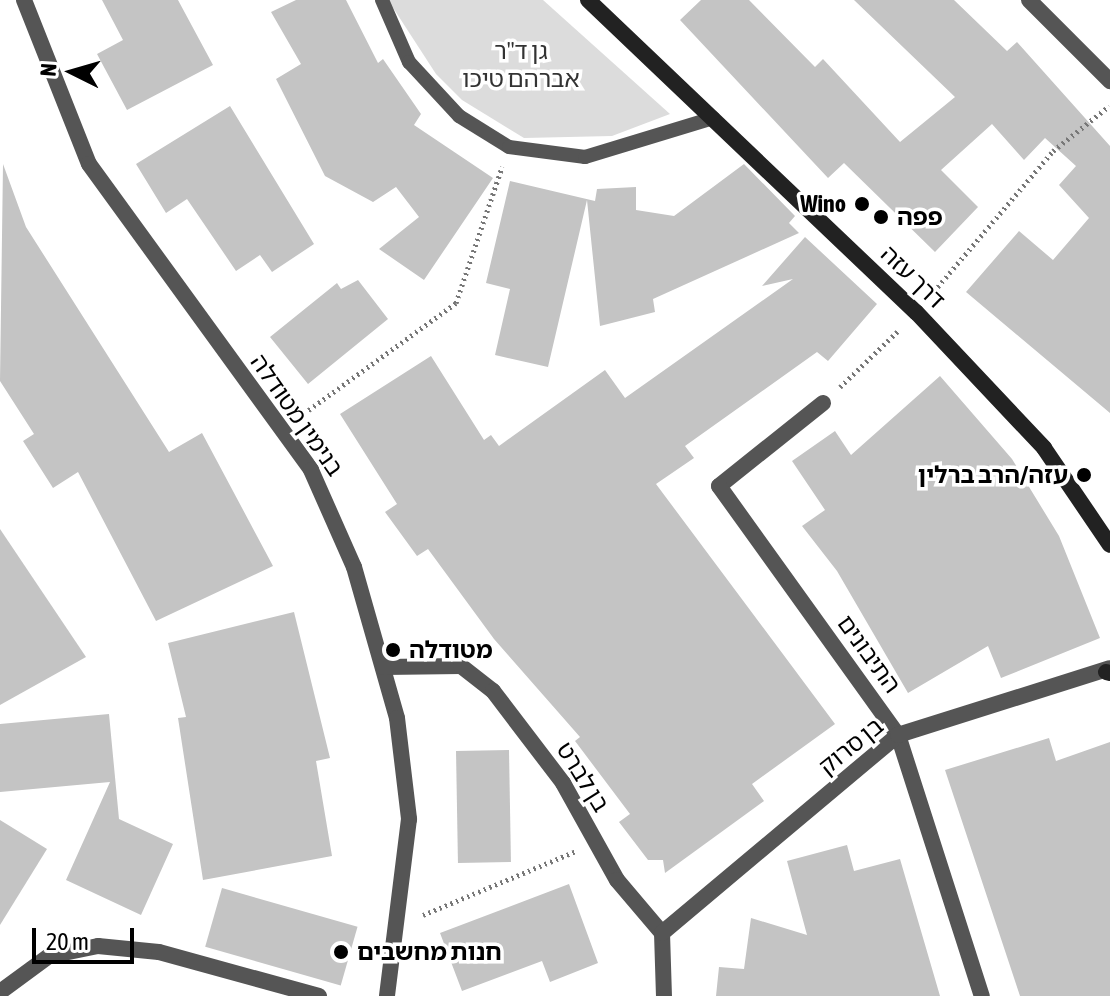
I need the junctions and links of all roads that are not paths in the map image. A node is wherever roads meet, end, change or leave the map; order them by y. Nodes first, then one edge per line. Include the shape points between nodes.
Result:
1 (24, 0) edge
2 (382, 0) edge
3 (588, 0) edge
4 (1029, 0) edge
5 (1110, 81) edge
6 (713, 118) junction
7 (823, 403) road end
8 (1110, 545) edge
9 (384, 667) junction
10 (1109, 671) edge
11 (898, 735) junction
12 (662, 933) junction
13 (0, 966) edge
14 (19, 973) junction
15 (0, 992) edge
16 (319, 996) edge
17 (387, 996) edge
18 (664, 996) edge
19 (982, 996) edge

1 - 9 street, בנימין מטודלה via 79,141 121,217 281,429 340,527
2 - 6 lane via 409,62 459,116 509,147 585,157
3 - 6 street, דרך עזה
4 - 5 street
6 - 8 street, דרך עזה via 916,312 1044,448
7 - 11 street, התיבונים via 719,486
9 - 12 street, בן לברט via 461,666 493,691 563,783 594,842
9 - 17 street, בנימין מטודלה via 409,819
10 - 11 street, בן סרוק
11 - 12 street, בן סרוק
11 - 19 street, התיבונים
12 - 18 street
13 - 14 street
14 - 15 street
14 - 16 street via 67,949 98,946 159,952

